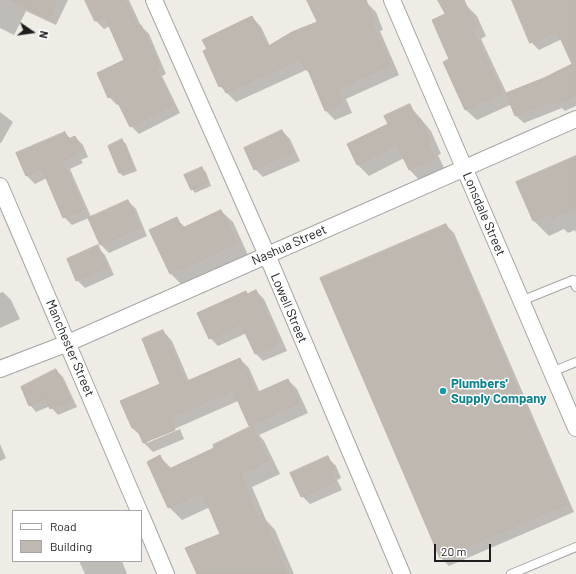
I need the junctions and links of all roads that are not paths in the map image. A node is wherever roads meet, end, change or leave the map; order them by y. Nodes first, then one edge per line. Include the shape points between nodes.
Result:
1 (154, 0) edge
2 (392, 0) edge
3 (576, 119) edge
4 (464, 168) junction
5 (0, 186) edge
6 (267, 255) junction
7 (576, 287) edge
8 (521, 301) junction
9 (68, 343) junction
10 (576, 362) edge
11 (0, 369) edge
12 (552, 372) junction
13 (576, 428) edge
14 (139, 510) edge
15 (142, 517) edge
16 (576, 547) edge
17 (166, 574) edge
18 (402, 574) edge
19 (511, 574) edge

1 - 6 street, Lowell Street
2 - 4 street, Lonsdale Street
3 - 4 street, Nashua Street
4 - 6 street, Nashua Street
4 - 8 street, Lonsdale Street
5 - 9 street, Manchester Street
6 - 9 street, Nashua Street
6 - 18 street, Lowell Street
7 - 8 lane via 573,280
8 - 12 street, Lonsdale Street
9 - 11 street, Nashua Street
9 - 14 street, Manchester Street
10 - 12 lane
12 - 13 street, Lonsdale Street
15 - 17 street
16 - 19 lane

